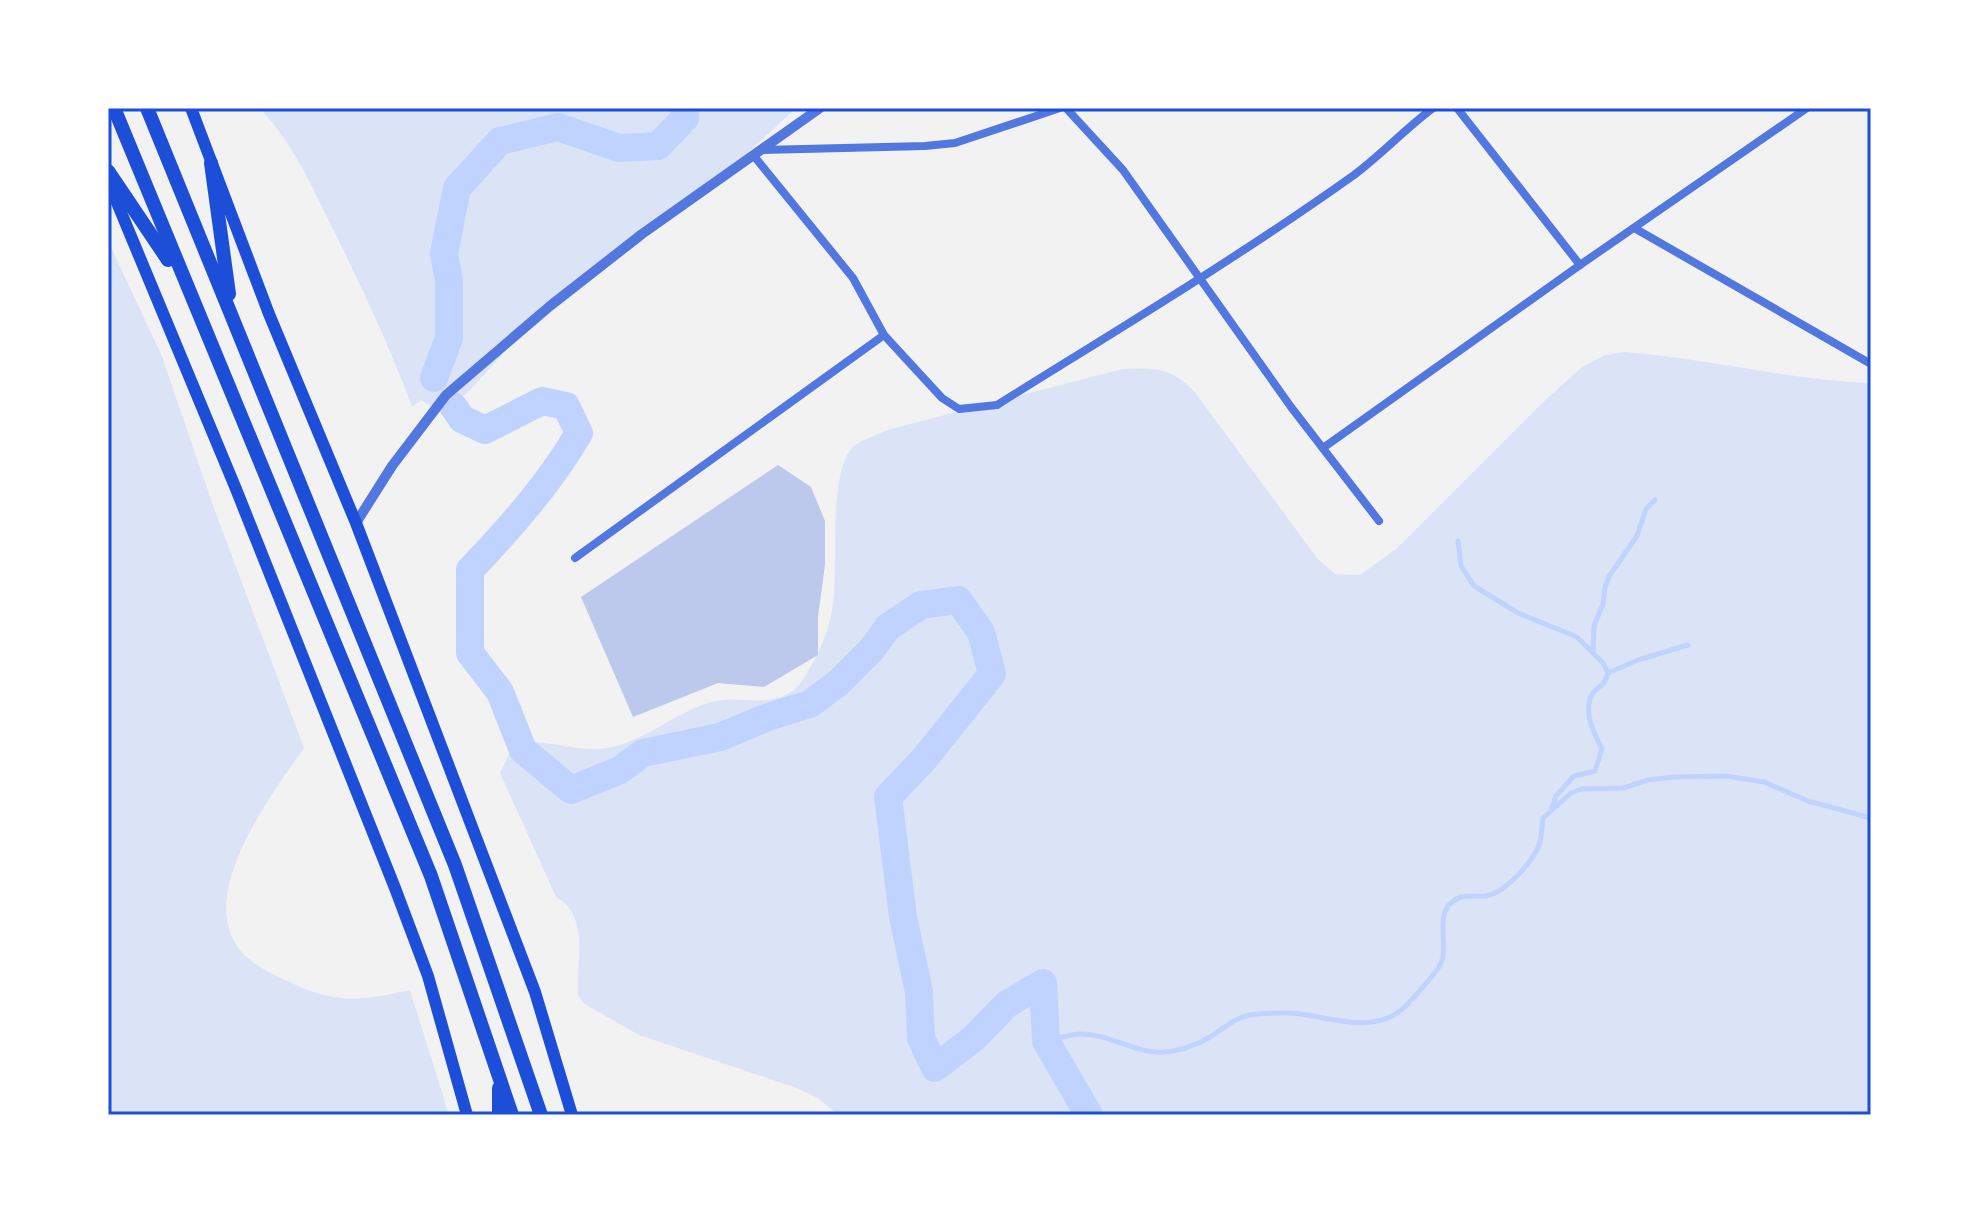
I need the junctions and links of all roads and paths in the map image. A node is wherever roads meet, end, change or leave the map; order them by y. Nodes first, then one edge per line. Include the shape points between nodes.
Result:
1 (114, 108) edge
2 (147, 108) edge
3 (191, 108) edge
4 (820, 108) edge
5 (1060, 108) edge
6 (1066, 108) edge
7 (1433, 108) edge
8 (1457, 108) edge
9 (1807, 108) edge
10 (758, 153) junction
11 (211, 163) junction
12 (108, 171) edge
13 (108, 181) edge
14 (1636, 229) junction
15 (1580, 265) junction
16 (1200, 278) junction
17 (186, 286) junction
18 (232, 318) junction
19 (884, 335) junction
20 (1871, 364) edge
21 (1323, 448) junction
22 (1379, 521) dead end
23 (356, 523) junction
24 (575, 558) dead end
25 (499, 1071) junction
26 (467, 1115) edge
27 (499, 1115) edge
28 (512, 1115) edge
29 (541, 1115) edge
30 (572, 1115) edge

1 - 17 main road
2 - 18 main road
3 - 11 main road
4 - 10 street
5 - 10 street via 955,143
6 - 16 street via 1123,170
7 - 16 street via 1353,176
8 - 15 street
9 - 14 street
10 - 19 street via 853,278
10 - 23 street via 642,234 446,395
11 - 18 main road
11 - 23 main road
12 - 17 main road
13 - 26 main road via 395,888 428,976
14 - 15 street
14 - 20 street
15 - 21 street
16 - 19 street via 997,405 959,409 942,398
16 - 21 street
17 - 25 main road via 431,876
18 - 29 main road via 455,865
19 - 24 street
21 - 22 street
23 - 30 main road via 535,992
25 - 27 main road
25 - 28 main road

